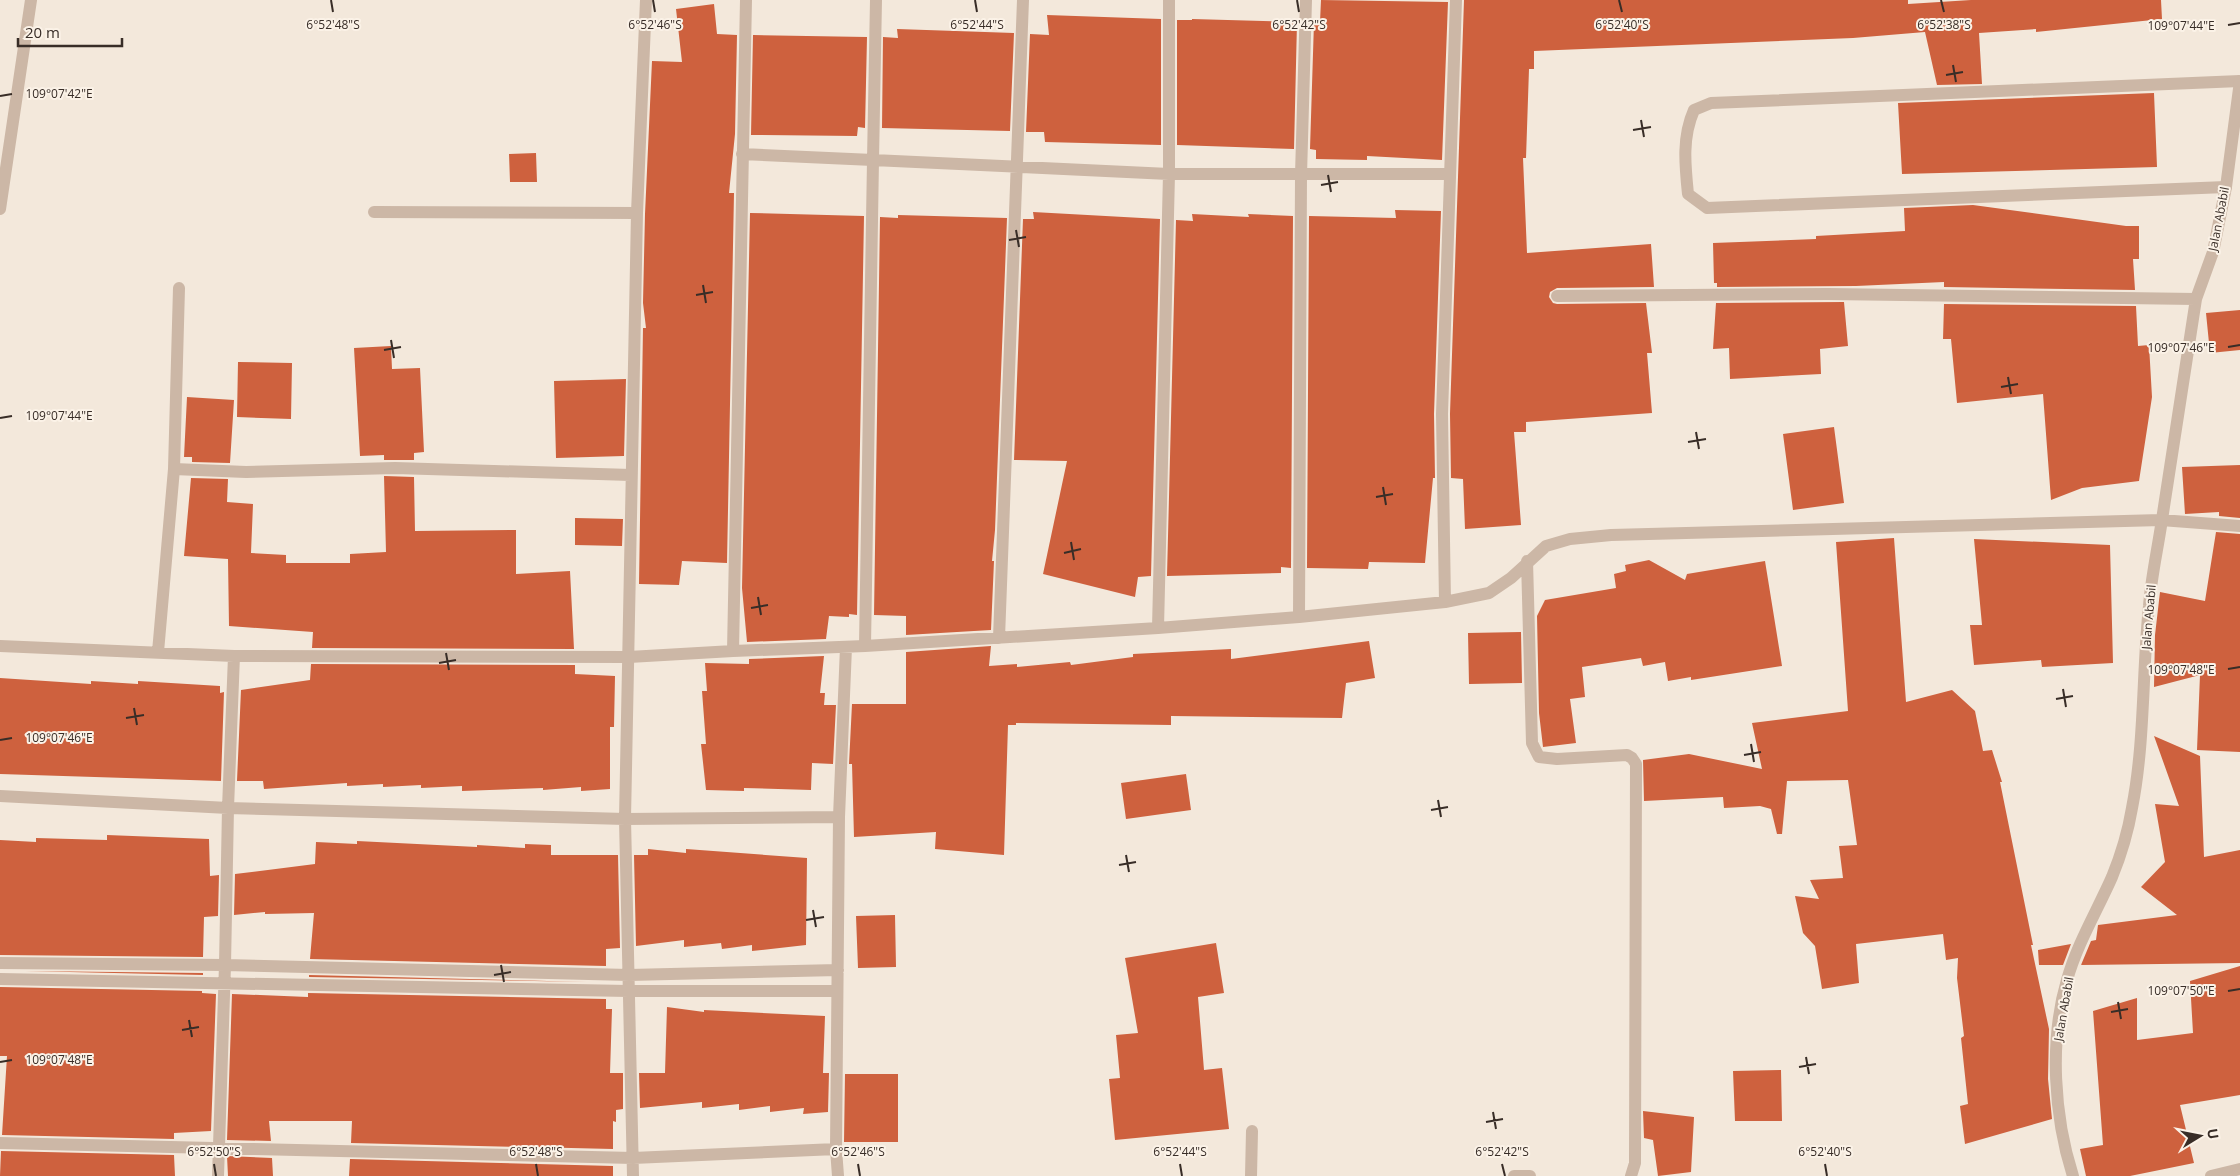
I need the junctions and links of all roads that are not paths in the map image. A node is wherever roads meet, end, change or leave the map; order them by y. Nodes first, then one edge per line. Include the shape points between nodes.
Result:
1 (31, 0) edge
2 (646, 0) edge
3 (746, 0) edge
4 (876, 0) edge
5 (1023, 0) edge
6 (1169, 0) edge
7 (1306, 0) edge
8 (1456, 0) edge
9 (2240, 81) edge
10 (2236, 142) edge
11 (742, 154) junction
12 (874, 160) junction
13 (1016, 167) junction
14 (1169, 174) junction
15 (1450, 174) junction
16 (1301, 176) junction
17 (2226, 187) junction
18 (0, 209) edge
19 (374, 212) dead end
20 (637, 213) junction
21 (179, 288) dead end
22 (1557, 296) dead end
23 (2196, 299) junction
24 (174, 469) junction
25 (632, 475) junction
26 (2162, 520) junction
27 (2240, 526) edge
28 (1528, 562) junction
29 (1445, 602) junction
30 (1299, 617) junction
31 (1158, 628) junction
32 (999, 638) junction
33 (0, 646) edge
34 (865, 646) junction
35 (846, 647) junction
36 (733, 651) junction
37 (158, 652) junction
38 (234, 656) junction
39 (629, 657) junction
40 (0, 796) edge
41 (228, 808) junction
42 (839, 817) junction
43 (625, 819) junction
44 (0, 964) edge
45 (225, 965) junction
46 (838, 970) junction
47 (629, 975) junction
48 (0, 979) edge
49 (224, 982) junction
50 (628, 991) junction
51 (837, 991) junction
52 (1252, 1131) dead end
53 (0, 1143) edge
54 (217, 1148) junction
55 (836, 1149) junction
56 (633, 1158) junction
57 (2240, 1169) edge
58 (218, 1176) edge
59 (633, 1176) edge
60 (838, 1176) edge
61 (1251, 1176) edge
62 (1514, 1176) edge
63 (1530, 1176) edge
64 (1631, 1176) edge
65 (2073, 1176) edge
66 (2212, 1176) edge

1 - 18 street
2 - 20 street
3 - 11 street
4 - 12 street
5 - 13 street
6 - 14 street
7 - 16 street
8 - 15 street
9 - 10 street, Jalan Ababil
9 - 17 street via 1711,103 1694,110 1688,123 1685,157 1688,194 1707,208
10 - 17 street, Jalan Ababil
11 - 12 street
11 - 36 street
12 - 13 street
12 - 34 street
13 - 14 street
13 - 32 street
14 - 16 street
14 - 31 street
15 - 16 street
15 - 29 street via 1442,414
16 - 30 street
17 - 23 street, Jalan Ababil via 2213,252
19 - 20 street
20 - 25 street
21 - 24 street
22 - 23 street via 1828,294
23 - 26 street, Jalan Ababil
24 - 25 street via 246,472 395,468
24 - 37 street
25 - 39 street
26 - 27 street
26 - 28 street via 1611,535 1570,539 1546,546
26 - 65 street, Jalan Ababil via 2149,606 2139,766 2126,839 2066,981 2060,1014 2056,1050 2057,1110
28 - 29 street via 1490,592
28 - 64 street via 1532,743 1539,757 1627,755 1636,764 1635,1163
29 - 30 street
30 - 31 street
31 - 32 street
32 - 34 street
33 - 37 street
34 - 35 street
35 - 36 street
35 - 42 street
36 - 39 street
37 - 38 street
38 - 39 street
38 - 41 street
39 - 43 street
40 - 41 street
41 - 43 street
41 - 45 street
42 - 43 street
42 - 46 street
43 - 47 street
44 - 45 street
45 - 47 street
45 - 49 street
46 - 47 street
46 - 51 street
47 - 50 street
48 - 49 street
49 - 50 street
49 - 54 street
50 - 51 street
50 - 56 street
51 - 55 street
52 - 61 street
53 - 54 street
54 - 56 street
54 - 58 street
55 - 56 street
55 - 60 street
56 - 59 street
57 - 66 street
62 - 63 street

